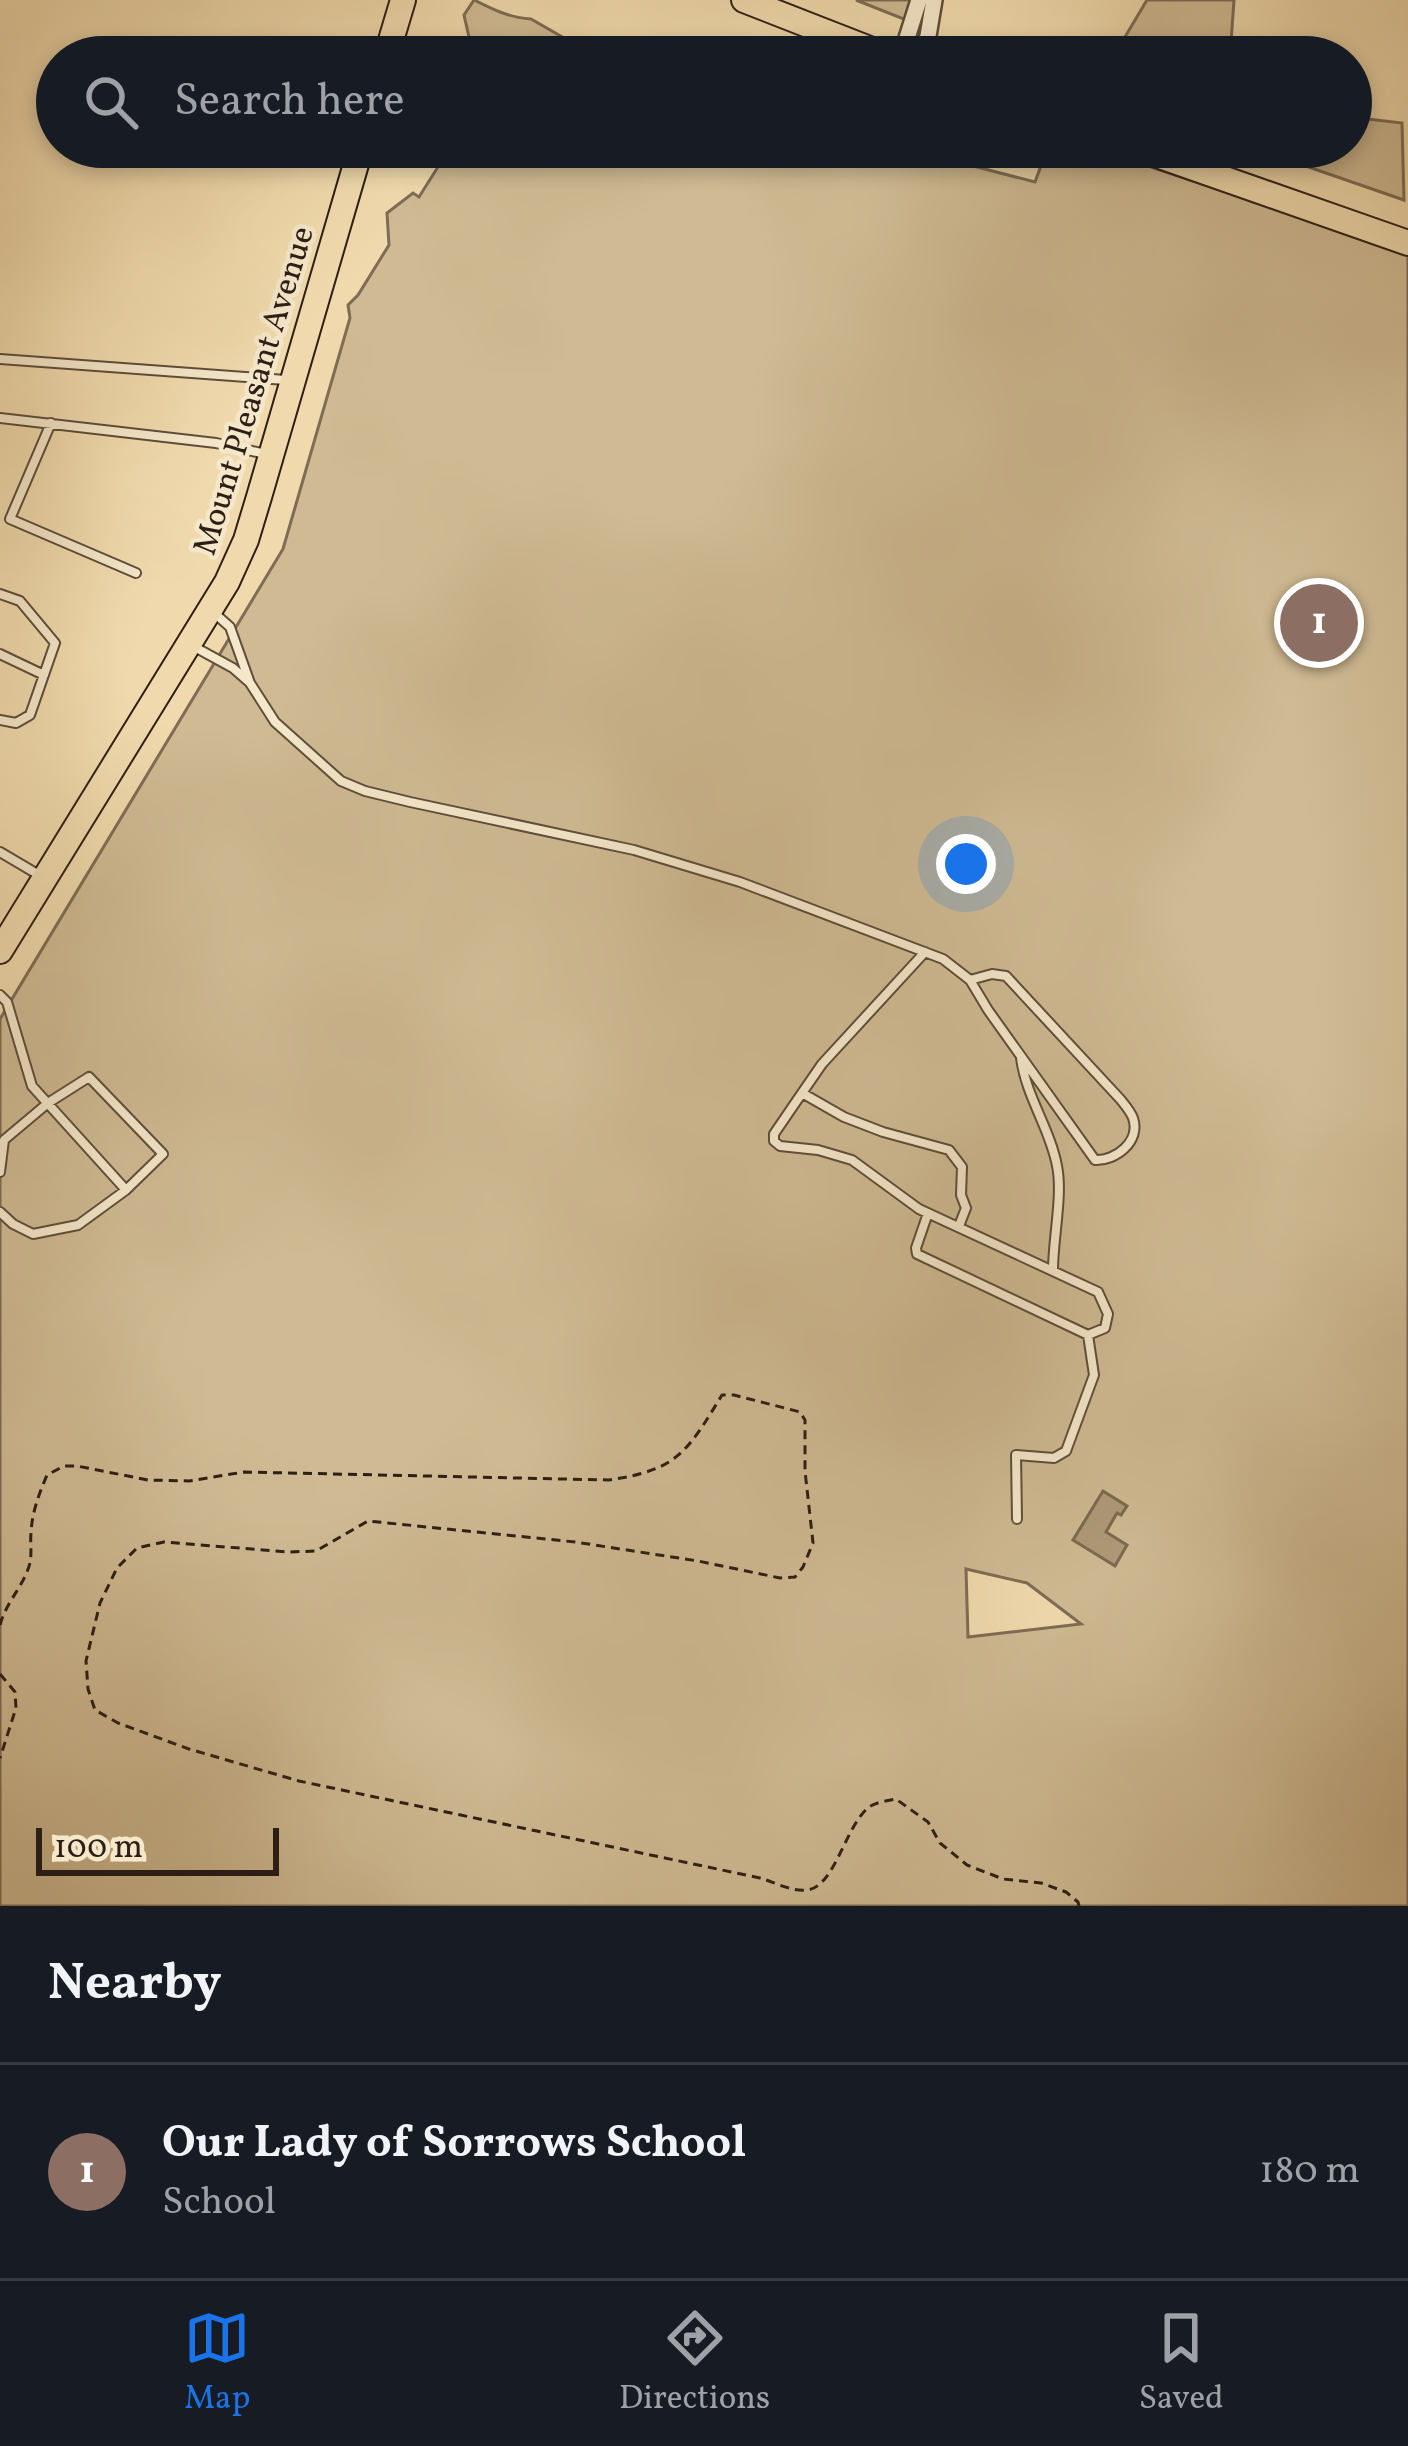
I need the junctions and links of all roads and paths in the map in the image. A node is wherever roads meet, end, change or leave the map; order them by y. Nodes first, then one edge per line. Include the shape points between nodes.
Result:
1 (403, 0) edge
2 (745, 0) edge
3 (919, 0) edge
4 (934, 0) edge
5 (392, 36) edge
6 (837, 36) edge
7 (908, 36) edge
8 (928, 36) edge
9 (355, 168) edge
10 (1194, 168) edge
11 (1408, 243) edge
12 (0, 359) edge
13 (293, 380) junction
14 (0, 418) edge
15 (50, 423) junction
16 (272, 456) junction
17 (136, 573) dead end
18 (0, 594) edge
19 (211, 610) junction
20 (190, 644) junction
21 (0, 654) edge
22 (44, 674) junction
23 (250, 683) junction
24 (0, 720) edge
25 (0, 852) edge
26 (46, 878) junction
27 (0, 952) edge
28 (925, 952) junction
29 (970, 980) junction
30 (0, 994) edge
31 (1021, 1057) junction
32 (802, 1093) junction
33 (48, 1103) junction
34 (0, 1172) edge
35 (126, 1190) junction
36 (0, 1212) edge
37 (928, 1214) junction
38 (959, 1226) junction
39 (1053, 1270) junction
40 (1088, 1335) junction
41 (1017, 1519) dead end
42 (0, 1625) edge
43 (0, 1674) edge
44 (0, 1758) edge
45 (1079, 1906) edge

1 - 5 main road
2 - 6 main road
3 - 7 street
4 - 8 street
9 - 13 main road, Mount Pleasant Avenue
10 - 11 main road
12 - 13 lane
13 - 16 main road, Mount Pleasant Avenue
14 - 15 lane
15 - 16 lane
15 - 17 lane via 10,519
16 - 19 main road, Mount Pleasant Avenue via 246,540
18 - 22 lane via 20,601 55,643
19 - 20 main road, Mount Pleasant Avenue
19 - 23 lane via 230,627
20 - 23 lane
20 - 26 main road, Mount Pleasant Avenue
21 - 22 lane
22 - 24 lane via 30,715
23 - 28 lane via 275,722 341,781 634,850
25 - 26 lane
26 - 27 main road, Mount Pleasant Avenue
28 - 29 lane
28 - 32 lane
29 - 31 lane
29 - 31 lane via 1006,976 1047,1018 1131,1113 1136,1125 1124,1149 1095,1160
30 - 33 lane via 32,1086
31 - 39 lane via 1060,1183
32 - 37 lane via 774,1142 851,1160
32 - 38 lane via 844,1117 949,1150 962,1167 966,1208
33 - 34 lane via 4,1140
33 - 35 lane
33 - 35 lane via 89,1077 163,1154
35 - 36 lane via 78,1225 33,1234
37 - 38 lane
37 - 40 lane via 917,1254
38 - 39 lane
39 - 40 lane via 1103,1300 1105,1328
40 - 41 lane via 1094,1375 1066,1451 1054,1458 1016,1455
42 - 45 path via 32,1557 46,1475 64,1466 148,1480 244,1472 609,1480 671,1463 722,1395 734,1394 805,1420 813,1543 796,1577 575,1542 368,1521 316,1551 137,1548 100,1604 86,1661 95,1710 299,1781 796,1890 822,1884 854,1823 872,1804 896,1799 967,1865 1066,1892
43 - 44 path via 16,1708

